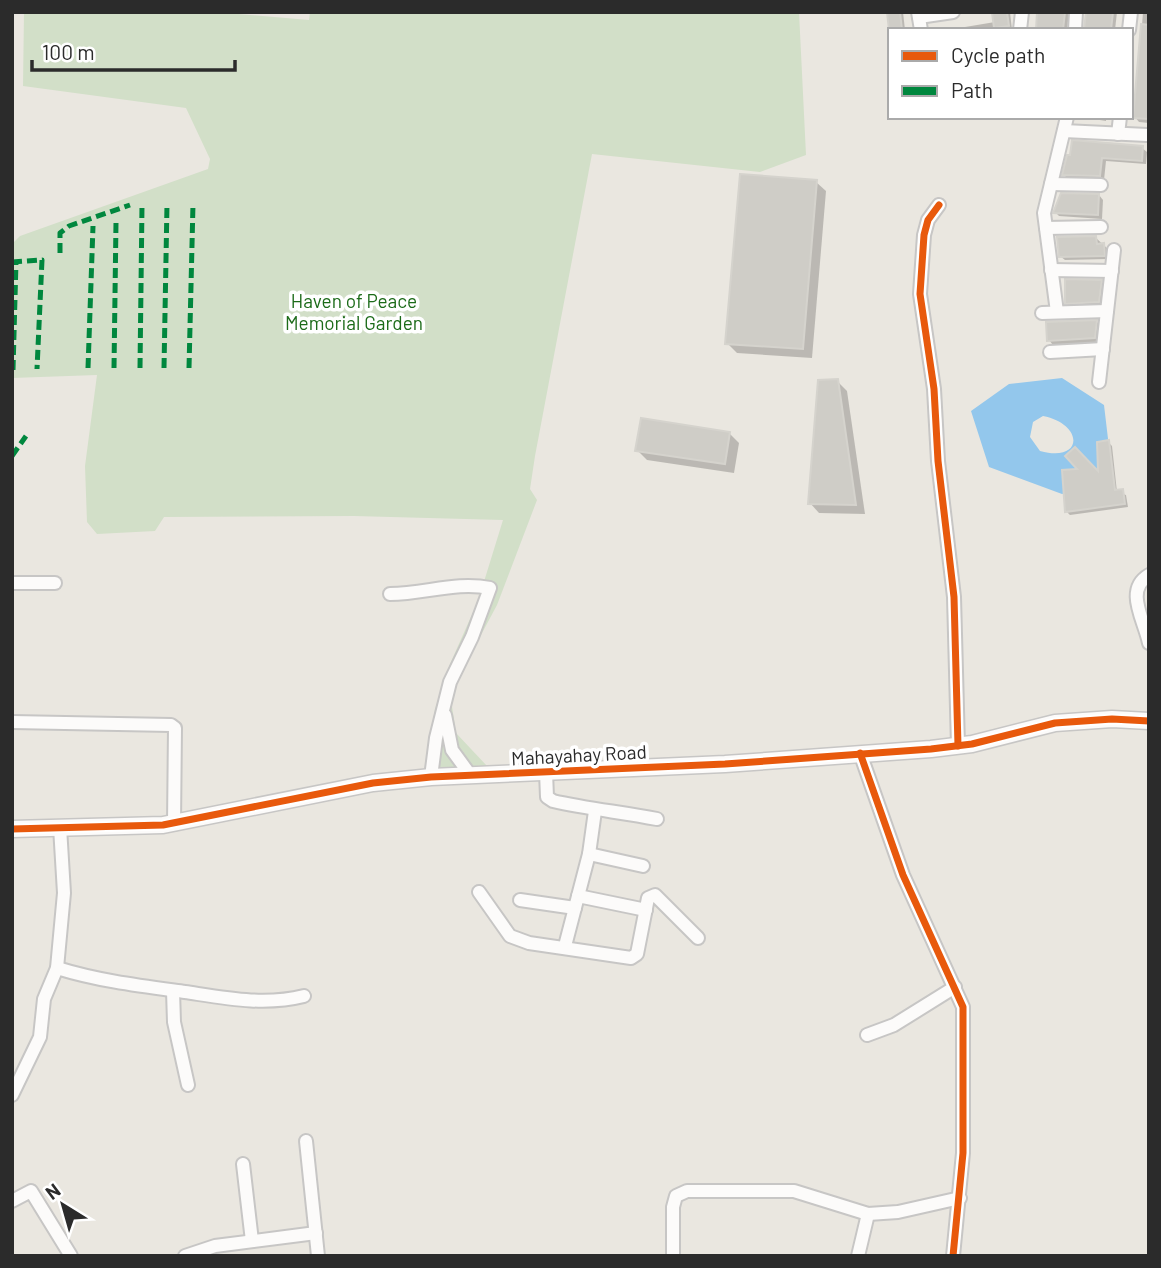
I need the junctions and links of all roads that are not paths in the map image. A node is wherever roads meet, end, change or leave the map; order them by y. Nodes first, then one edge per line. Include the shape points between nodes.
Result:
1 (954, 12) edge
2 (919, 20) edge
3 (1120, 119) edge
4 (1066, 121) edge
5 (1118, 134) junction
6 (1147, 135) dead end
7 (1051, 184) junction
8 (1101, 185) dead end
9 (939, 205) dead end
10 (1101, 227) dead end
11 (1046, 228) junction
12 (1114, 250) dead end
13 (1051, 270) junction
14 (1112, 271) junction
15 (1107, 311) junction
16 (1057, 312) junction
17 (1042, 313) dead end
18 (1103, 349) junction
19 (1049, 352) dead end
20 (1099, 382) dead end
21 (1149, 575) edge
22 (12, 583) edge
23 (55, 583) dead end
24 (390, 594) dead end
25 (1149, 643) edge
26 (444, 707) junction
27 (1149, 721) edge
28 (12, 722) edge
29 (958, 746) junction
30 (860, 753) junction
31 (546, 772) junction
32 (471, 776) junction
33 (431, 777) junction
34 (595, 811) junction
35 (657, 819) dead end
36 (174, 824) junction
37 (60, 827) junction
38 (12, 829) edge
39 (589, 854) junction
40 (643, 866) dead end
41 (479, 892) dead end
42 (520, 900) dead end
43 (576, 902) junction
44 (646, 910) junction
45 (698, 938) dead end
46 (565, 946) junction
47 (57, 968) junction
48 (955, 987) junction
49 (173, 991) junction
50 (304, 996) dead end
51 (867, 1035) dead end
52 (188, 1085) dead end
53 (12, 1095) edge
54 (306, 1141) dead end
55 (243, 1164) dead end
56 (960, 1198) junction
57 (12, 1201) edge
58 (868, 1214) junction
59 (316, 1233) junction
60 (244, 1246) edge
61 (72, 1256) edge
62 (185, 1256) edge
63 (318, 1256) edge
64 (673, 1256) edge
65 (858, 1256) edge
66 (953, 1256) edge

1 - 2 street
3 - 5 street
4 - 5 street
4 - 7 street
5 - 6 street
7 - 8 street
7 - 11 street via 1044,213
9 - 29 street via 924,235 920,294 954,597
10 - 11 street
11 - 13 street
12 - 14 street
13 - 14 street
13 - 16 street
14 - 15 street
15 - 16 street
15 - 18 street
16 - 17 street
18 - 19 street
18 - 20 street
21 - 25 street via 1134,591
22 - 23 street
24 - 26 street via 421,594 469,583 491,588 450,682
26 - 32 street via 452,750
26 - 33 street
27 - 29 street, Mahayahay Road via 1055,723
28 - 36 street via 171,725 175,728
29 - 30 street, Mahayahay Road
30 - 31 street, Mahayahay Road
30 - 48 street via 903,875
31 - 32 street, Mahayahay Road
31 - 34 street via 550,799
32 - 33 street, Mahayahay Road
33 - 36 street, Mahayahay Road via 373,783
34 - 35 street
34 - 39 street
36 - 37 street, Mahayahay Road
37 - 38 street, Mahayahay Road
37 - 47 street via 64,893
39 - 40 street
39 - 43 street
41 - 46 street via 510,936
42 - 43 street
43 - 44 street
43 - 46 street
44 - 45 street via 648,898 655,895
44 - 46 street via 637,954 631,958
47 - 49 street via 101,982
47 - 53 street via 44,999 40,1037
48 - 51 street via 894,1025
48 - 56 street via 963,1007
49 - 50 street via 271,1002
49 - 52 street via 174,1022
54 - 59 street
55 - 60 street
56 - 58 street
56 - 66 street
57 - 61 street via 31,1191
58 - 64 street via 794,1191 687,1191 676,1196 673,1207
58 - 65 street
59 - 60 street
59 - 63 street
60 - 62 street via 215,1246

